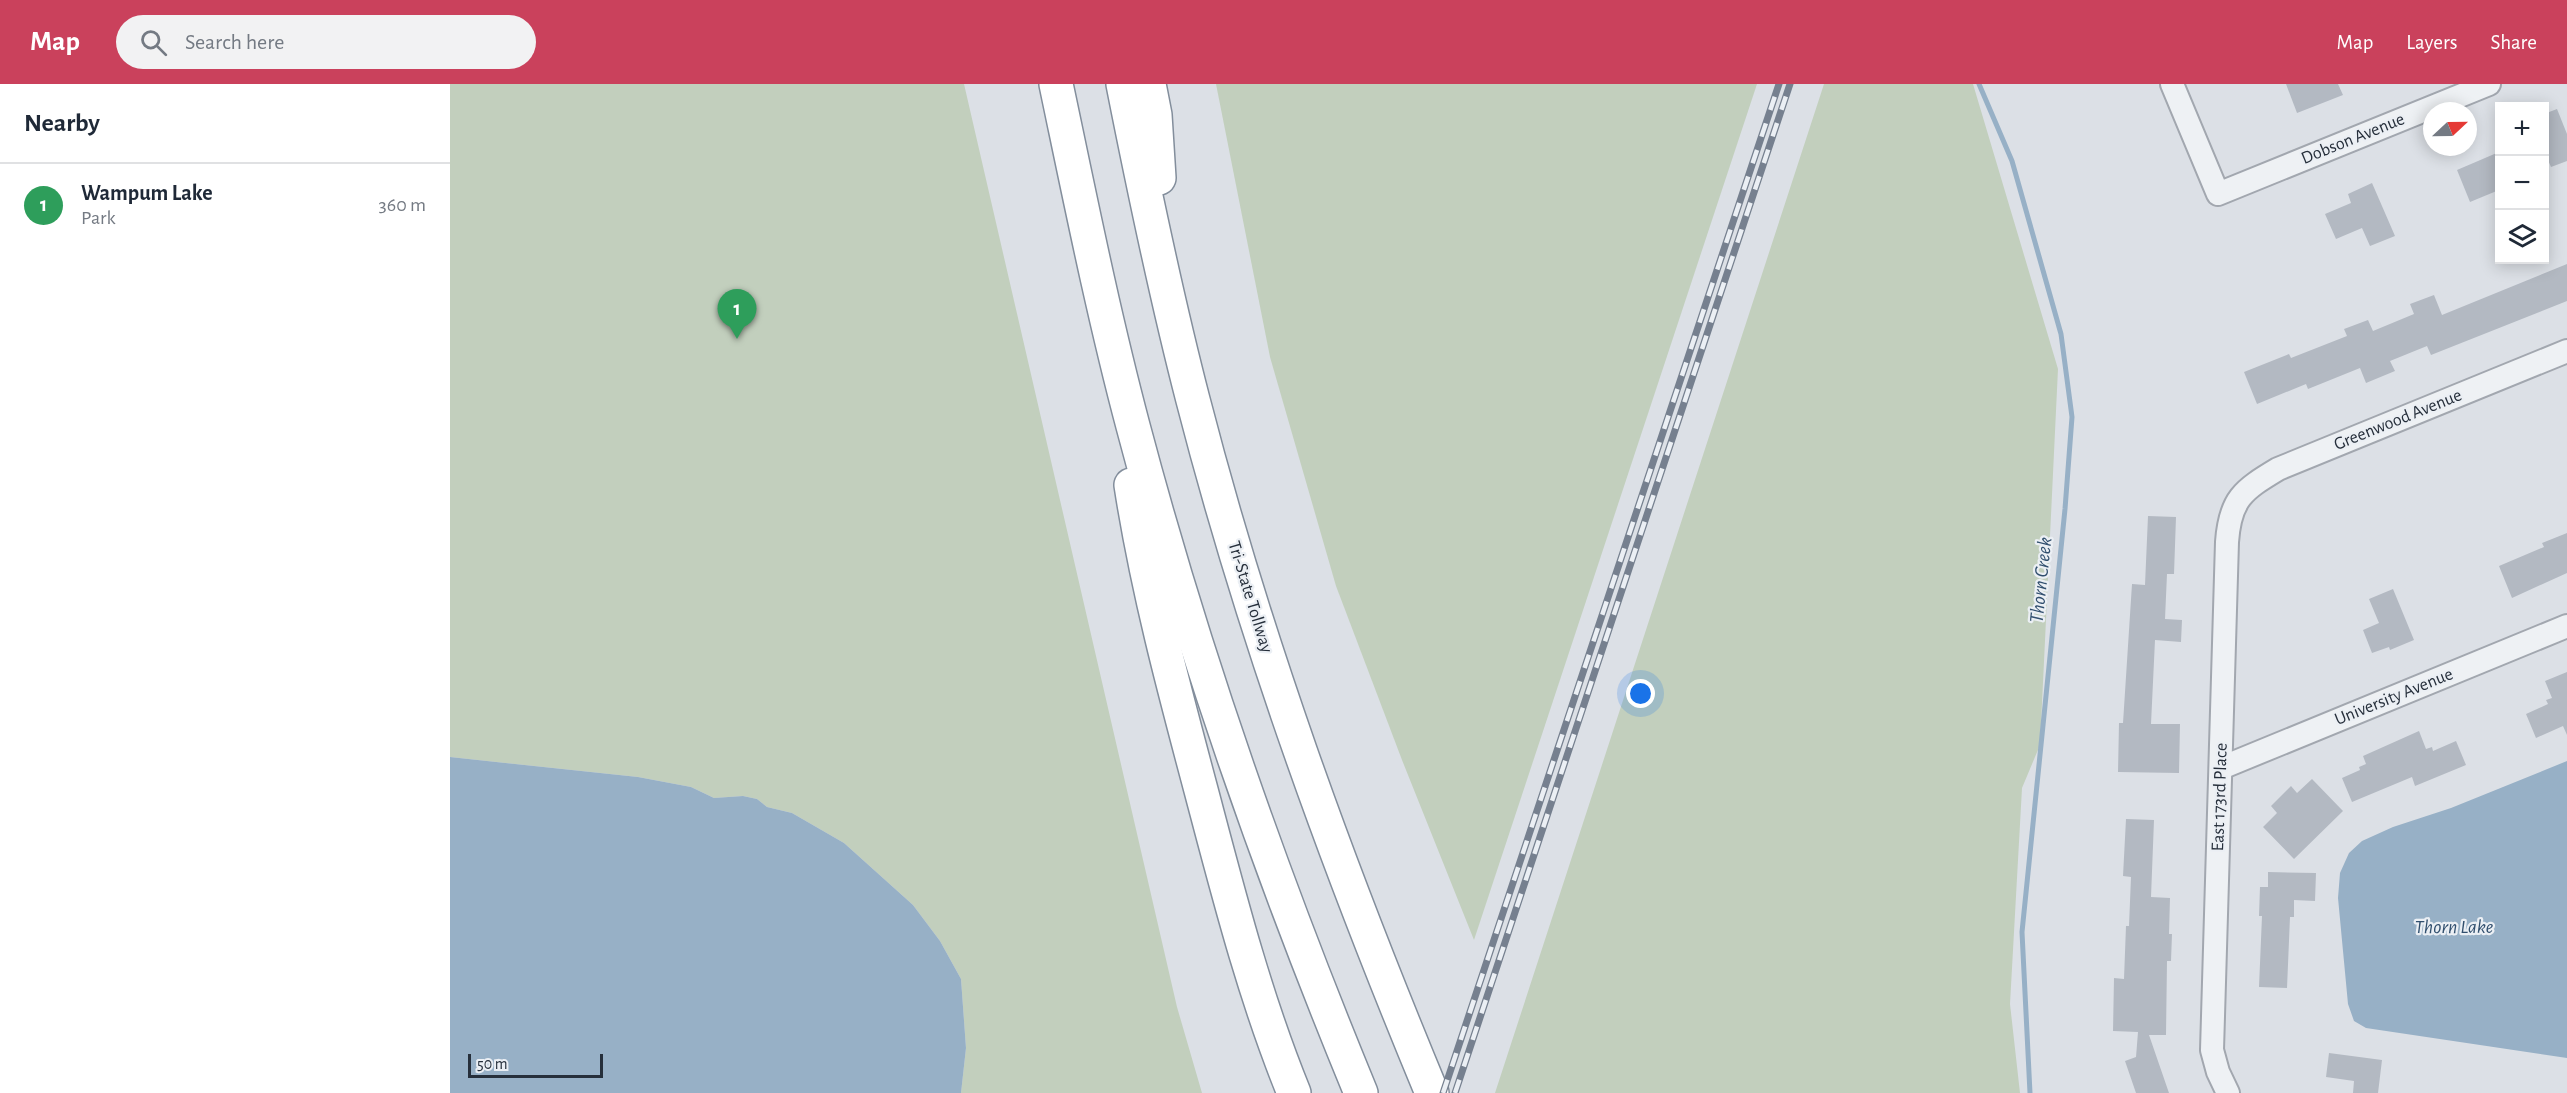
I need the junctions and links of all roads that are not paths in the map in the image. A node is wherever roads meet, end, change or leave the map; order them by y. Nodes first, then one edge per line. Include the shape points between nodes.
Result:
1 (1056, 84) edge
2 (1123, 84) edge
3 (1149, 84) edge
4 (2172, 84) edge
5 (2489, 84) edge
6 (1166, 291) junction
7 (1103, 305) junction
8 (2567, 351) edge
9 (2237, 500) joint
10 (2567, 626) edge
11 (2221, 768) junction
12 (1359, 1088) edge
13 (1294, 1093) edge
14 (1432, 1093) edge
15 (2228, 1093) edge

1 - 7 highway
2 - 6 highway, Tri-State Tollway
3 - 6 highway via 1155,115
4 - 5 street, Dobson Avenue via 2218,194
6 - 14 highway, Tri-State Tollway via 1256,617 1324,820
7 - 12 highway via 1133,426 1197,647 1260,834
7 - 13 highway via 1146,573 1252,975
8 - 9 street, Greenwood Avenue via 2278,469 2250,486
9 - 11 street, East 173rd Place via 2229,520 2227,542
10 - 11 street, University Avenue
11 - 15 street, East 173rd Place via 2212,1050

